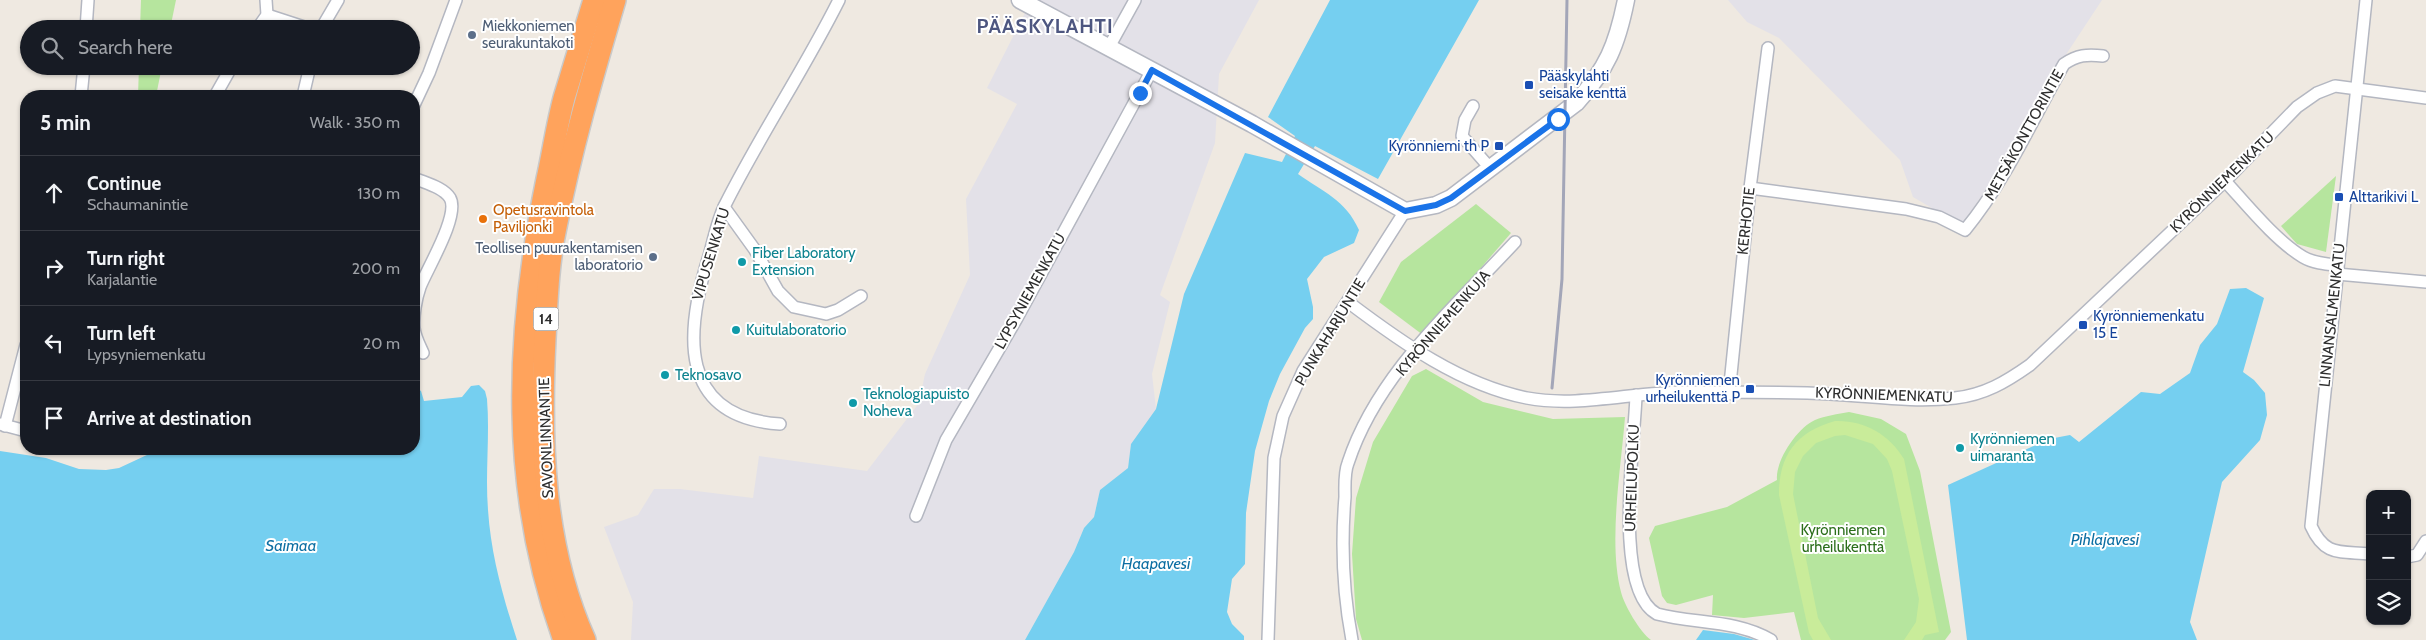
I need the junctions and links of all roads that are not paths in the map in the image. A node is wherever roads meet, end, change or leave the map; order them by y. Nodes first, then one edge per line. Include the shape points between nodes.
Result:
1 (88, 0) edge
2 (266, 0) edge
3 (338, 0) edge
4 (456, 0) edge
5 (594, 0) edge
6 (615, 0) edge
7 (839, 0) edge
8 (1020, 0) edge
9 (1135, 0) edge
10 (1626, 0) edge
11 (2366, 0) edge
12 (267, 15) junction
13 (87, 20) edge
14 (263, 20) edge
15 (282, 20) edge
16 (326, 20) edge
17 (1109, 47) junction
18 (1768, 48) dead end
19 (2103, 56) dead end
20 (1152, 70) junction
21 (83, 75) edge
22 (227, 75) edge
23 (308, 75) edge
24 (2357, 88) junction
25 (82, 90) edge
26 (218, 90) edge
27 (304, 90) edge
28 (420, 93) edge
29 (2426, 98) edge
30 (1473, 106) dead end
31 (1490, 168) junction
32 (420, 181) edge
33 (2225, 181) junction
34 (1750, 188) junction
35 (724, 207) junction
36 (1405, 211) junction
37 (1516, 242) dead end
38 (2337, 270) junction
39 (2426, 282) edge
40 (420, 288) edge
41 (861, 296) dead end
42 (1348, 302) junction
43 (420, 345) edge
44 (1416, 349) junction
45 (423, 353) dead end
46 (20, 365) edge
47 (1729, 394) junction
48 (1636, 395) junction
49 (780, 424) dead end
50 (2, 425) edge
51 (20, 430) edge
52 (916, 516) dead end
53 (2426, 541) edge
54 (2366, 554) edge
55 (2411, 556) edge
56 (564, 640) edge
57 (585, 640) edge
58 (1268, 640) edge
59 (1352, 640) edge
60 (1771, 640) edge

1 - 13 street
2 - 12 street
3 - 16 street
4 - 28 street
5 - 56 highway, SAVONLINNANTIE / 14 via 564,99 537,230 526,310 521,401 523,453 532,526 544,579
6 - 57 highway, SAVONLINNANTIE / 14 via 584,104 555,229 546,313 544,454 550,522 563,576
7 - 35 street, VIPUSENKATU
8 - 17 street
9 - 17 street
10 - 31 street via 1620,33 1592,86 1558,119
11 - 24 street, LINNANSALMENKATU
12 - 14 street
12 - 15 street
17 - 20 street
18 - 34 street, KERHOTIE
19 - 34 street, METSÄKONTTORINTIE via 2075,57 2064,64 2010,165 1965,230 1939,217 1906,209
20 - 36 street
20 - 52 street, LYPSYNIEMENKATU via 1017,318 946,440
21 - 25 street
22 - 26 street
23 - 27 street
24 - 29 street, KYRÖNNIEMENKATU
24 - 33 street, KYRÖNNIEMENKATU via 2335,86 2317,93 2297,107
24 - 38 street, LINNANSALMENKATU
30 - 31 street via 1465,120 1462,136
31 - 36 street via 1451,198 1436,205
32 - 40 street via 442,190 449,196 453,208
33 - 38 street via 2304,258
33 - 47 street, KYRÖNNIEMENKATU via 2030,365 1992,388 1971,395 1934,400 1807,393
34 - 47 street, KERHOTIE
35 - 41 street via 755,250 778,291 794,307 826,314
35 - 49 street, VIPUSENKATU via 695,308 693,344 698,370 712,396 730,413 744,419
36 - 42 street, PUNKAHARJUNTIE
37 - 44 street, KYRÖNNIEMENKUJA
38 - 39 street
38 - 54 street, LINNANSALMENKATU via 2311,526 2318,541 2327,549
42 - 44 street, KYRÖNNIEMENKATU
42 - 58 street, PUNKAHARJUNTIE via 1303,371 1283,416 1274,458
43 - 45 street
44 - 48 street, KYRÖNNIEMENKATU via 1456,373 1528,398 1572,401
44 - 59 street, KYRÖNNIEMENKUJA via 1372,406 1347,465 1342,533
46 - 50 street
47 - 48 street, KYRÖNNIEMENKATU
48 - 60 street, URHEILUPOLKU via 1628,510 1631,558 1642,598 1649,610 1657,614 1737,626
50 - 51 street
53 - 55 street via 2417,555

